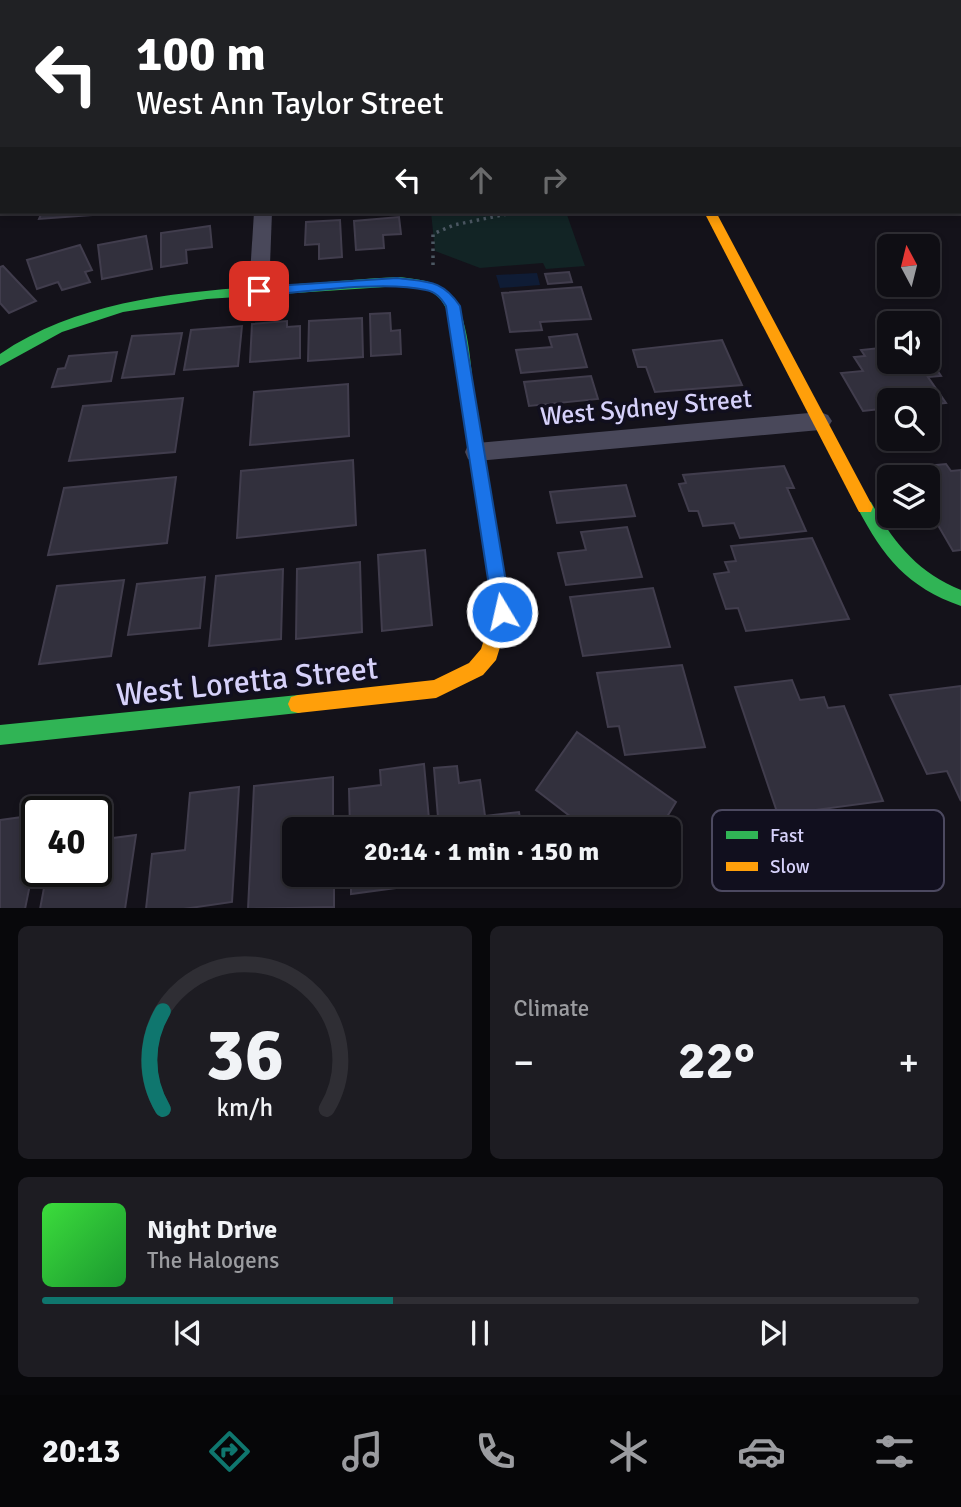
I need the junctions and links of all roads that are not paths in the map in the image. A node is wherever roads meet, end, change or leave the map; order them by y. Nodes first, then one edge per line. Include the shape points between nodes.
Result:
1 (263, 214) edge
2 (711, 214) edge
3 (259, 291) junction
4 (0, 360) edge
5 (820, 421) junction
6 (477, 452) junction
7 (961, 598) edge
8 (0, 735) edge

1 - 3 street
2 - 5 street
3 - 4 street via 144,303 105,312 56,328
3 - 6 street via 397,282 431,286 445,293 453,306
5 - 6 street, West Sydney Street
5 - 7 street via 884,543 904,567 933,587
6 - 8 street, West Loretta Street via 502,612 490,655 470,675 436,689

